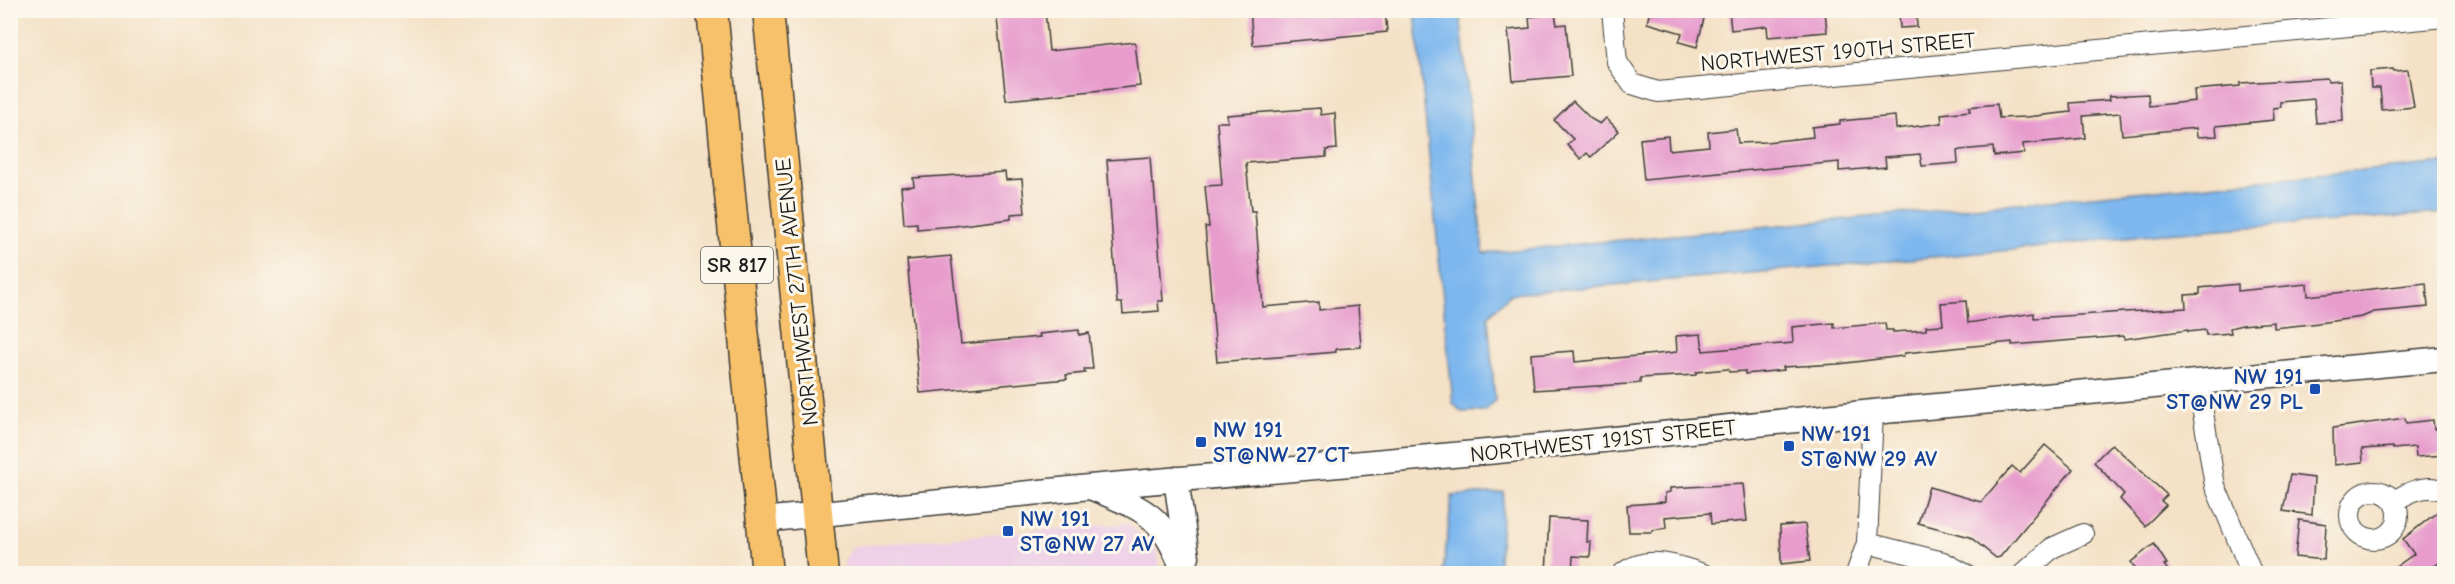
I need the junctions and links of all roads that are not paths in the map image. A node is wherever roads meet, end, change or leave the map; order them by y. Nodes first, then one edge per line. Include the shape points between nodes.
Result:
1 (712, 10) edge
2 (768, 10) edge
3 (1612, 10) edge
4 (2445, 17) edge
5 (2363, 18) edge
6 (2445, 359) edge
7 (2198, 382) junction
8 (1873, 412) junction
9 (1176, 479) junction
10 (1090, 487) junction
11 (2445, 491) edge
12 (2394, 501) dead end
13 (818, 514) junction
14 (762, 520) junction
15 (2083, 534) dead end
16 (1867, 543) junction
17 (767, 573) edge
18 (823, 573) edge
19 (1187, 573) edge
20 (1622, 573) edge
21 (1703, 573) edge
22 (1856, 573) edge
23 (1965, 573) edge
24 (2022, 573) edge
25 (2252, 573) edge

1 - 14 main road, SR 817
2 - 13 main road, NORTHWEST 27TH AVENUE / SR 817
3 - 5 street, NORTHWEST 190TH STREET via 1617,62 1632,84 1658,92
4 - 5 street, NORTHWEST 190TH STREET
6 - 7 street, NORTHWEST 191ST STREET
7 - 8 street, NORTHWEST 191ST STREET
7 - 25 street via 2215,486
8 - 9 street, NORTHWEST 191ST STREET
8 - 16 street
9 - 10 street, NORTHWEST 191ST STREET
9 - 19 street
10 - 13 street, NORTHWEST 191ST STREET
10 - 19 street via 1138,506 1159,521
11 - 12 street via 2413,489
13 - 14 street, NORTHWEST 191ST STREET
13 - 18 main road, NORTHWEST 27TH AVENUE / SR 817
14 - 17 main road, SR 817
15 - 24 street via 2052,548
16 - 22 street
16 - 23 street via 1944,562
20 - 21 street via 1639,564 1671,563

